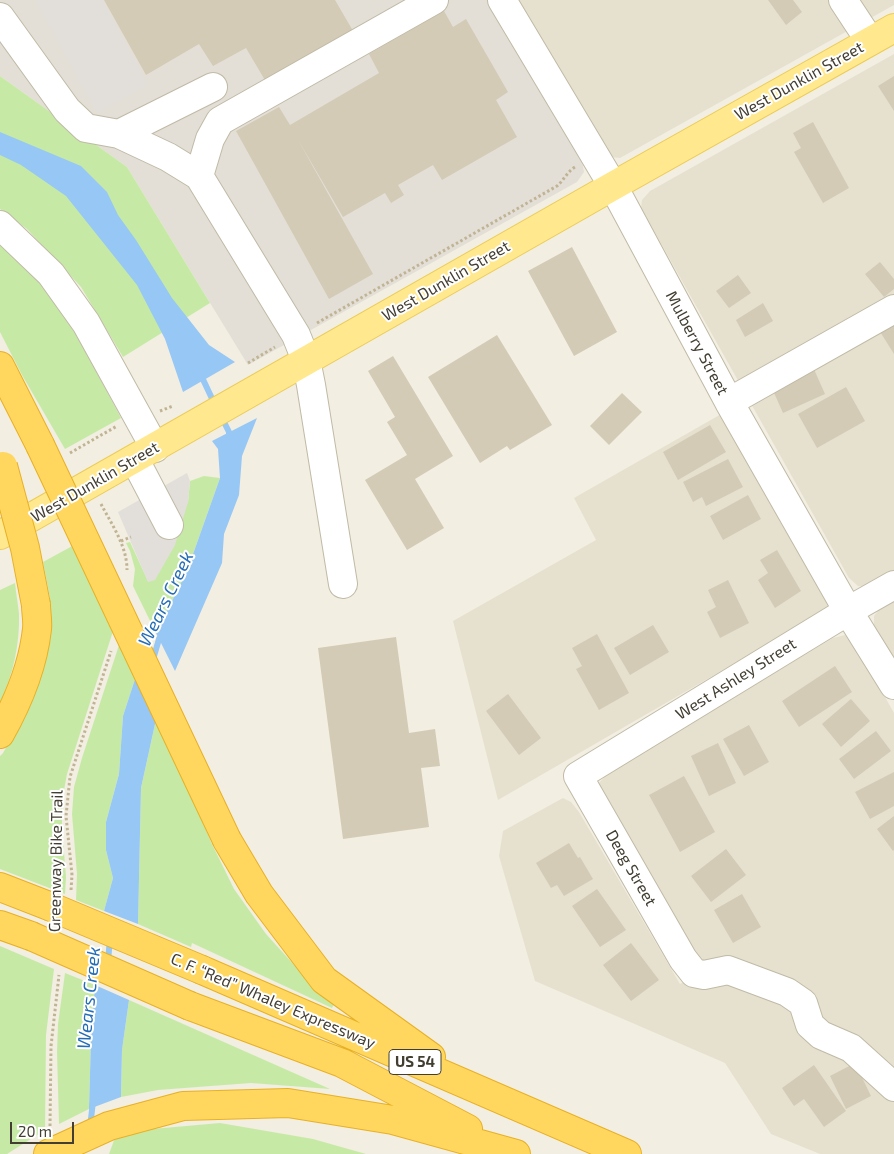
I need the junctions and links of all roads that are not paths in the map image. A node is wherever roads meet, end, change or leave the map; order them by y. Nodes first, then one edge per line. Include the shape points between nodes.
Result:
1 (434, 0) edge
2 (502, 0) edge
3 (843, 0) edge
4 (0, 16) edge
5 (894, 28) edge
6 (870, 42) junction
7 (213, 87) dead end
8 (119, 134) junction
9 (199, 176) junction
10 (613, 186) junction
11 (0, 225) edge
12 (894, 310) edge
13 (306, 360) junction
14 (0, 366) edge
15 (729, 402) junction
16 (145, 454) junction
17 (2, 460) edge
18 (169, 525) dead end
19 (0, 535) edge
20 (343, 584) dead end
21 (894, 585) edge
22 (848, 611) junction
23 (894, 685) edge
24 (0, 734) edge
25 (578, 776) joint
26 (0, 887) edge
27 (0, 925) edge
28 (473, 1087) junction
29 (894, 1087) edge
30 (49, 1144) edge
31 (516, 1154) edge
32 (627, 1154) edge

1 - 9 street via 220,121 210,139
2 - 10 street, Mulberry Street
3 - 6 street
4 - 8 street via 68,110 86,128
5 - 6 main road, West Dunklin Street
6 - 10 main road, West Dunklin Street
7 - 8 street
8 - 9 street
9 - 13 street via 296,335
10 - 13 main road, West Dunklin Street
10 - 15 street, Mulberry Street
11 - 16 street via 51,274 86,323 139,419
12 - 15 street
13 - 16 main road, West Dunklin Street via 255,374 186,430
13 - 20 street
14 - 28 highway, bridge via 52,451 227,840 260,894 324,980
15 - 22 street, Mulberry Street
16 - 18 street
16 - 19 main road, West Dunklin Street
17 - 24 highway, bridge via 25,548 37,628 25,683
21 - 22 street, West Ashley Street
22 - 23 street, Mulberry Street
22 - 25 street, West Ashley Street
25 - 29 street, Deeg Street via 694,973 704,975 728,970 787,992 802,1003 810,1025 821,1035 851,1048
26 - 28 highway, C. F. “Red” Whaley Expressway / US 54, bridge via 60,900 202,970
27 - 31 highway, C. F. “Red” Whaley Expressway / US 54, bridge via 190,1006 342,1063
28 - 32 highway, C. F. “Red” Whaley Expressway / US 54
30 - 31 highway via 183,1106 288,1103 393,1120

